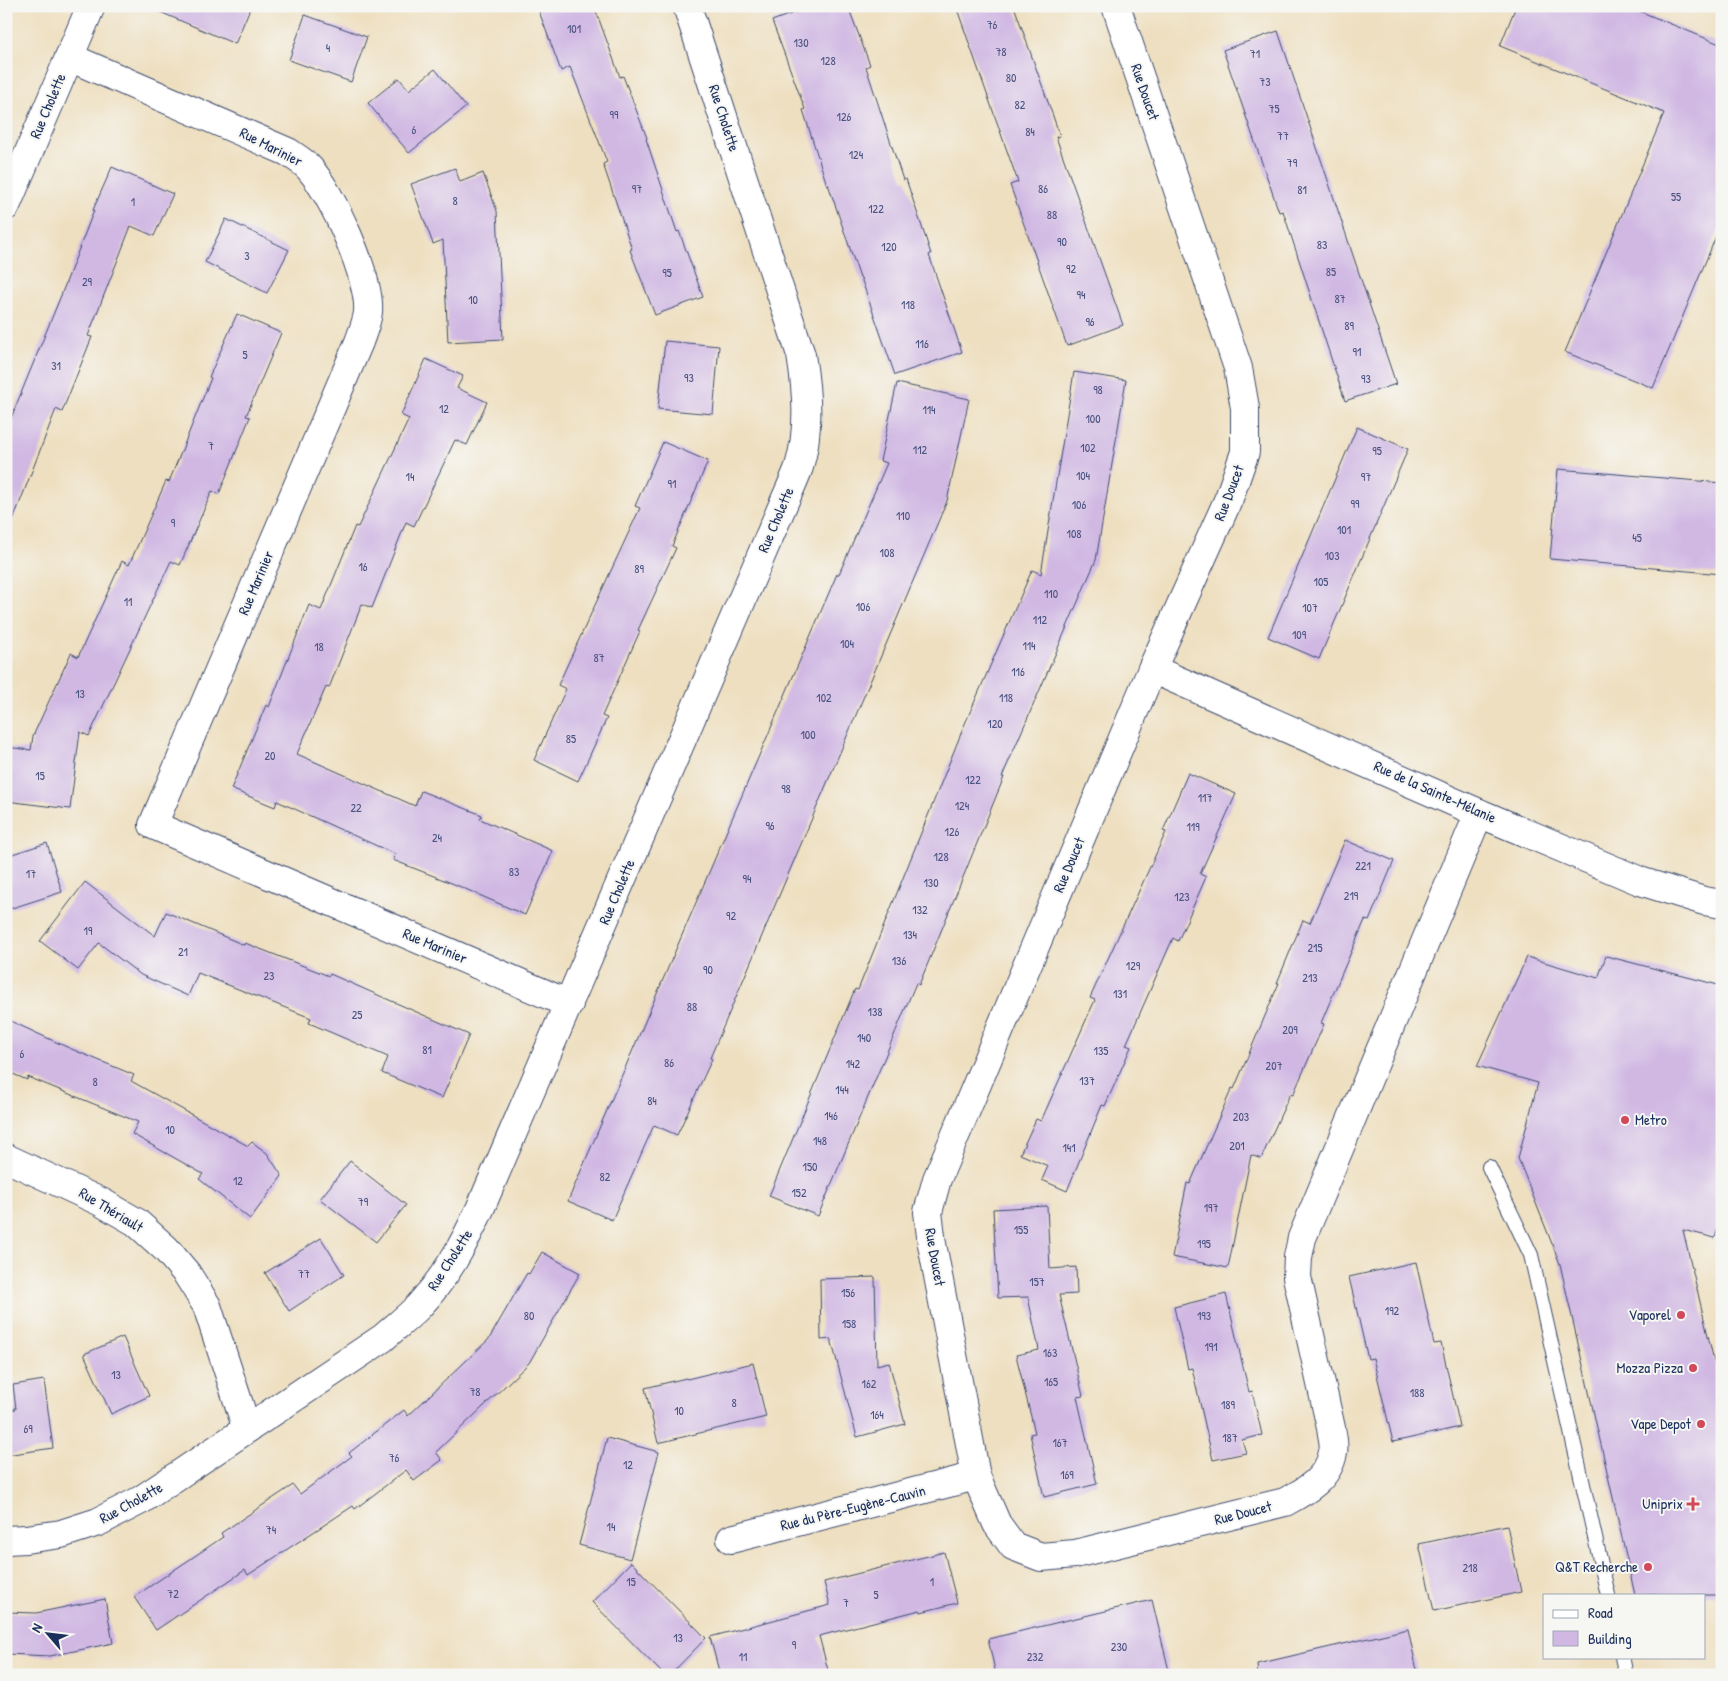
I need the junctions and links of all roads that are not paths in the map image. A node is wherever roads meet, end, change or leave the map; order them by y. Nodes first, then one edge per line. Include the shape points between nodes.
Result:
1 (91, 6) edge
2 (687, 6) edge
3 (1116, 6) edge
4 (69, 57) junction
5 (6, 206) edge
6 (1152, 669) junction
7 (1479, 813) junction
8 (1722, 904) edge
9 (569, 1004) junction
10 (6, 1158) edge
11 (1489, 1167) dead end
12 (247, 1429) junction
13 (976, 1476) junction
14 (731, 1539) dead end
15 (6, 1540) edge
16 (1608, 1594) edge
17 (1622, 1658) edge
18 (1626, 1675) edge

1 - 4 street, Rue Cholette
2 - 9 street, Rue Cholette via 801,355 807,388 806,429 799,467
3 - 6 street, Rue Doucet via 1238,368 1244,408 1244,452 1229,498
4 - 5 street, Rue Cholette
4 - 9 street, Rue Marinier via 288,152 308,166 324,187 361,269 366,289 368,312 360,342 152,824
6 - 7 street, Rue de la Sainte-Mélanie
6 - 13 street, Rue Doucet via 940,1171 928,1212
7 - 8 street, Rue de la Sainte-Mélanie via 1640,881
7 - 13 street, Rue Doucet via 1302,1238 1297,1277 1334,1452 1325,1474 1308,1491 1285,1502 1075,1554 1041,1557 1013,1546 997,1524
9 - 12 street, Rue Cholette via 462,1247 441,1280 417,1308 383,1338
10 - 12 street, Rue Thériault via 101,1202 136,1222 166,1249 207,1306
11 - 16 lane via 1531,1255
12 - 15 street, Rue Cholette via 141,1500 98,1522 61,1534
13 - 14 street, Rue du Père-Eugène-Cauvin
17 - 18 lane

